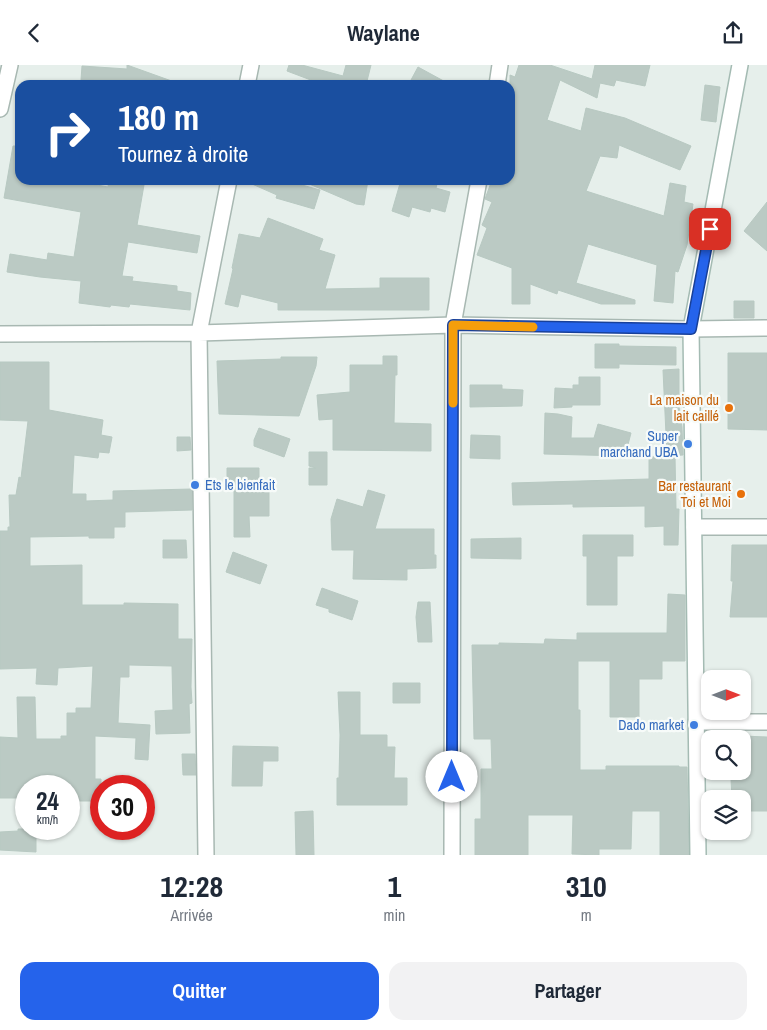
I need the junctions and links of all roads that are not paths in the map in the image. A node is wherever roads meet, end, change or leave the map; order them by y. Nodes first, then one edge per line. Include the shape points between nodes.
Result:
1 (10, 65) edge
2 (251, 65) edge
3 (500, 65) edge
4 (740, 65) edge
5 (248, 80) edge
6 (497, 80) edge
7 (0, 109) edge
8 (227, 185) edge
9 (478, 185) edge
10 (453, 325) junction
11 (767, 328) edge
12 (691, 329) junction
13 (199, 333) junction
14 (0, 334) edge
15 (694, 527) junction
16 (767, 527) edge
17 (696, 722) junction
18 (767, 722) edge
19 (206, 855) edge
20 (452, 855) edge
21 (698, 855) edge

1 - 7 street
2 - 5 street
3 - 6 street
4 - 12 street
8 - 13 street
9 - 10 street
10 - 12 street
10 - 13 street
10 - 20 street
11 - 12 street
12 - 15 street
13 - 14 street
13 - 19 street
15 - 16 street
15 - 17 street
17 - 18 street
17 - 21 street

